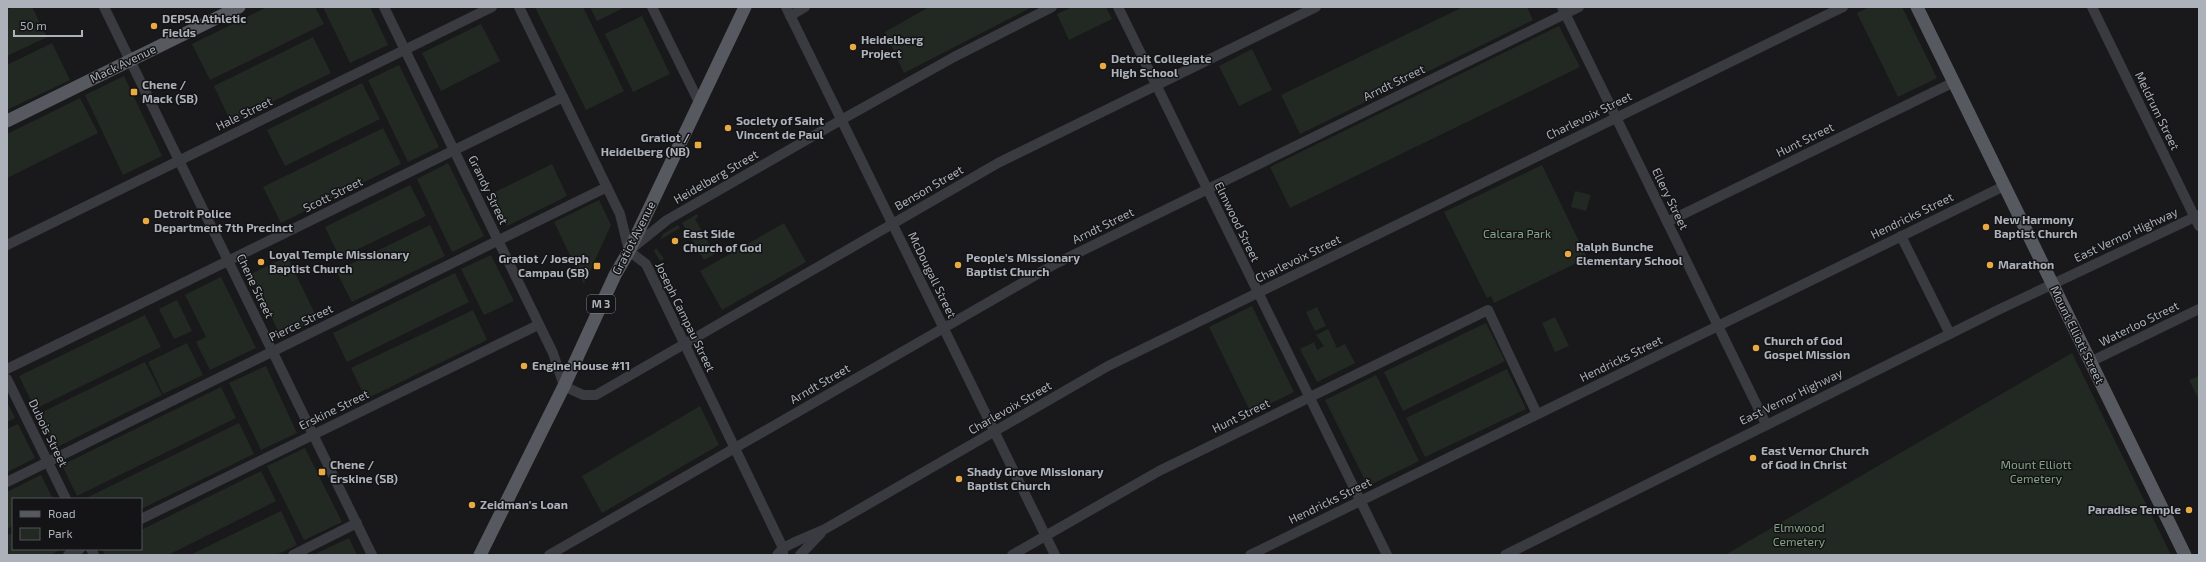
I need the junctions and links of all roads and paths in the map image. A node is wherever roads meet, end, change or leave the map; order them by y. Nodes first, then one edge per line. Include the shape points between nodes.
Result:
1 (104, 7) edge
2 (240, 7) edge
3 (384, 7) edge
4 (492, 7) edge
5 (520, 7) edge
6 (652, 7) edge
7 (745, 7) edge
8 (805, 7) edge
9 (1052, 7) edge
10 (1118, 7) edge
11 (1316, 7) edge
12 (1579, 7) edge
13 (1842, 7) edge
14 (1917, 7) edge
15 (2092, 7) edge
16 (1564, 10) edge
17 (788, 11) edge
18 (405, 50) junction
19 (130, 61) junction
20 (1954, 82) junction
21 (1156, 85) junction
22 (563, 96) junction
23 (699, 102) junction
24 (1616, 117) junction
25 (841, 120) junction
26 (7, 121) edge
27 (454, 150) junction
28 (179, 161) junction
29 (2004, 186) junction
30 (607, 187) junction
31 (1207, 189) junction
32 (2197, 216) edge
33 (1667, 222) junction
34 (892, 224) junction
35 (2199, 226) edge
36 (1901, 236) junction
37 (499, 240) junction
38 (7, 245) edge
39 (629, 251) junction
40 (228, 261) junction
41 (2052, 284) junction
42 (1258, 293) junction
43 (2199, 309) edge
44 (538, 325) junction
45 (1718, 326) junction
46 (943, 328) junction
47 (1950, 334) junction
48 (684, 344) junction
49 (273, 352) junction
50 (2090, 362) junction
51 (7, 369) edge
52 (7, 379) edge
53 (564, 386) junction
54 (1309, 397) junction
55 (1537, 414) junction
56 (1766, 424) junction
57 (994, 432) junction
58 (313, 434) junction
59 (735, 449) junction
60 (48, 462) junction
61 (7, 482) edge
62 (66, 498) edge
63 (1360, 501) junction
64 (142, 519) edge
65 (357, 524) junction
66 (825, 529) junction
67 (1045, 536) junction
68 (78, 550) edge
69 (781, 553) edge
70 (68, 555) edge
71 (293, 555) edge
72 (372, 555) edge
73 (480, 555) edge
74 (549, 555) edge
75 (800, 555) edge
76 (1012, 555) edge
77 (1055, 555) edge
78 (1250, 555) edge
79 (1387, 555) edge
80 (1505, 555) edge
81 (2185, 555) edge

1 - 19 street, Chene Street
2 - 19 main road, Mack Avenue
3 - 18 street, Grandy Street
4 - 18 street, Hale Street
5 - 22 street
6 - 23 street
7 - 23 main road, Gratiot Avenue / M 3
8 - 17 street
9 - 25 street, Heidelberg Street via 954,57
10 - 21 street, Elmwood Street
11 - 21 street, Benson Street
12 - 16 street, Arndt Street
13 - 24 street, Charlevoix Street
14 - 20 main road, Mount Elliott Street
15 - 32 street, Meldrum Street
16 - 24 street, Ellery Street
16 - 31 street, Arndt Street
17 - 25 street, McDougall Street
18 - 27 street, Grandy Street
18 - 28 street, Hale Street
19 - 26 main road, Mack Avenue
19 - 28 street, Chene Street
20 - 29 main road, Mount Elliott Street
20 - 33 street, Hunt Street
21 - 31 street, Elmwood Street
21 - 34 street, Benson Street via 998,163
22 - 27 street, Scott Street
22 - 30 street
23 - 39 main road, Gratiot Avenue / M 3
24 - 33 street, Ellery Street
24 - 42 street, Charlevoix Street
25 - 34 street, McDougall Street
25 - 39 street, Heidelberg Street via 667,220
27 - 37 street, Grandy Street
27 - 40 street, Scott Street
28 - 38 street, Hale Street
28 - 40 street, Chene Street
29 - 36 street, Hendricks Street
29 - 41 main road, Mount Elliott Street
30 - 37 street, Pierce Street
30 - 39 street via 620,214
31 - 42 street, Elmwood Street
31 - 46 street, Arndt Street via 1055,264
32 - 35 street, Meldrum Street
32 - 41 street, East Vernor Highway
33 - 45 street, Ellery Street
34 - 46 street, McDougall Street
34 - 48 street, Benson Street
36 - 45 street, Hendricks Street
36 - 47 street
37 - 44 street, Grandy Street
37 - 49 street, Pierce Street
39 - 48 street, Joseph Campau Street via 646,264
39 - 53 main road, Gratiot Avenue / M 3 via 615,275
40 - 49 street, Chene Street
40 - 51 street, Scott Street
41 - 47 street, East Vernor Highway
41 - 50 main road, Mount Elliott Street
42 - 54 street, Elmwood Street
42 - 57 street, Charlevoix Street via 1095,374
43 - 50 street, Waterloo Street
44 - 53 street, Grandy Street via 553,354
44 - 58 street, Erskine Street
45 - 55 street, Hendricks Street
45 - 56 street, Ellery Street
46 - 57 street, McDougall Street
46 - 59 street, Arndt Street
47 - 56 street, East Vernor Highway
48 - 53 street, Benson Street via 596,395 583,395
48 - 59 street, Joseph Campau Street
49 - 58 street, Chene Street
49 - 60 street, Pierce Street
50 - 81 main road, Mount Elliott Street
52 - 60 street, Dubois Street
53 - 73 main road, Gratiot Avenue / M 3
54 - 55 street, Hunt Street via 1488,310
54 - 63 street, Elmwood Street
54 - 67 street, Hunt Street via 1159,470
55 - 63 street, Hendricks Street
56 - 80 street, East Vernor Highway
57 - 66 street, Charlevoix Street
57 - 67 street, McDougall Street
58 - 64 street, Erskine Street
58 - 65 street, Chene Street
59 - 69 street, Joseph Campau Street
59 - 74 street, Arndt Street
60 - 61 street, Pierce Street
60 - 62 street, Dubois Street
63 - 78 street, Hendricks Street
63 - 79 street, Elmwood Street
65 - 71 street
65 - 72 street, Chene Street
66 - 69 street, Charlevoix Street
66 - 75 street
67 - 76 street, Hunt Street
67 - 77 street, McDougall Street
68 - 70 street

